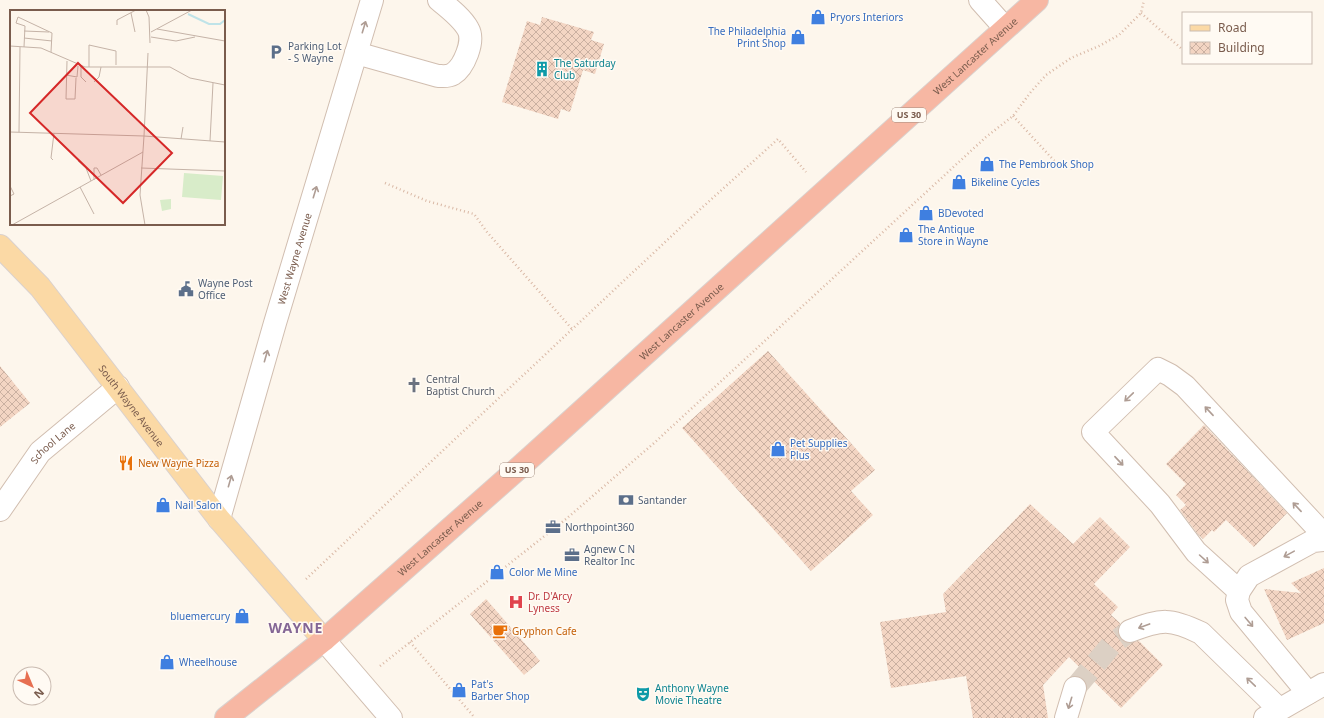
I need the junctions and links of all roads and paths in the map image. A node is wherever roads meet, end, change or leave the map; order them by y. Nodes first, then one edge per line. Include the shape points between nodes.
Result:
1 (372, 0) edge
2 (439, 0) edge
3 (980, 0) edge
4 (1037, 0) edge
5 (1144, 0) edge
6 (1141, 13) junction
7 (1005, 28) junction
8 (1182, 49) edge
9 (356, 53) junction
10 (1013, 116) junction
11 (1074, 169) dead end
12 (385, 183) dead end
13 (824, 192) junction
14 (0, 246) edge
15 (572, 329) junction
16 (118, 387) junction
17 (0, 510) edge
18 (219, 519) junction
19 (1324, 535) edge
20 (1324, 540) edge
21 (1239, 590) junction
22 (286, 597) junction
23 (1130, 631) tunnel mouth
24 (324, 640) junction
25 (410, 642) junction
26 (360, 682) junction
27 (1075, 688) tunnel mouth
28 (1316, 689) edge
29 (1272, 714) edge
30 (226, 718) edge
31 (391, 718) edge
32 (475, 718) edge
33 (1066, 718) edge

9 -> 1 street, West Wayne Avenue
2 - 9 street via 462,21 471,39 466,56 453,74 438,76
3 - 7 street
4 - 7 highway, West Lancaster Avenue / US 30
5 - 6 path
6 - 8 path
6 - 10 path via 1119,35 1072,58 1046,75
7 - 13 highway, West Lancaster Avenue / US 30
18 -> 9 street, West Wayne Avenue
10 - 11 path via 1059,166
10 - 25 path via 986,137 653,444 566,519
12 - 15 path via 427,201 474,214
13 - 15 path via 778,139
13 - 24 highway, West Lancaster Avenue / US 30
14 - 16 main road, South Wayne Avenue via 40,287
15 - 22 path
16 - 17 street, School Lane via 40,452
16 - 18 main road, South Wayne Avenue
18 - 22 main road, South Wayne Avenue
19 -> 21 street via 1185,386 1158,369 1093,432 1160,504 1196,552
20 -> 21 street via 1313,541 1249,576
21 -> 28 street via 1237,600 1241,612
22 - 24 main road, South Wayne Avenue
29 -> 23 street via 1201,633 1170,621
24 - 26 street
24 - 30 highway, US 30
25 - 26 path
25 - 32 path
26 - 31 street
27 -> 33 street
28 - 29 street

